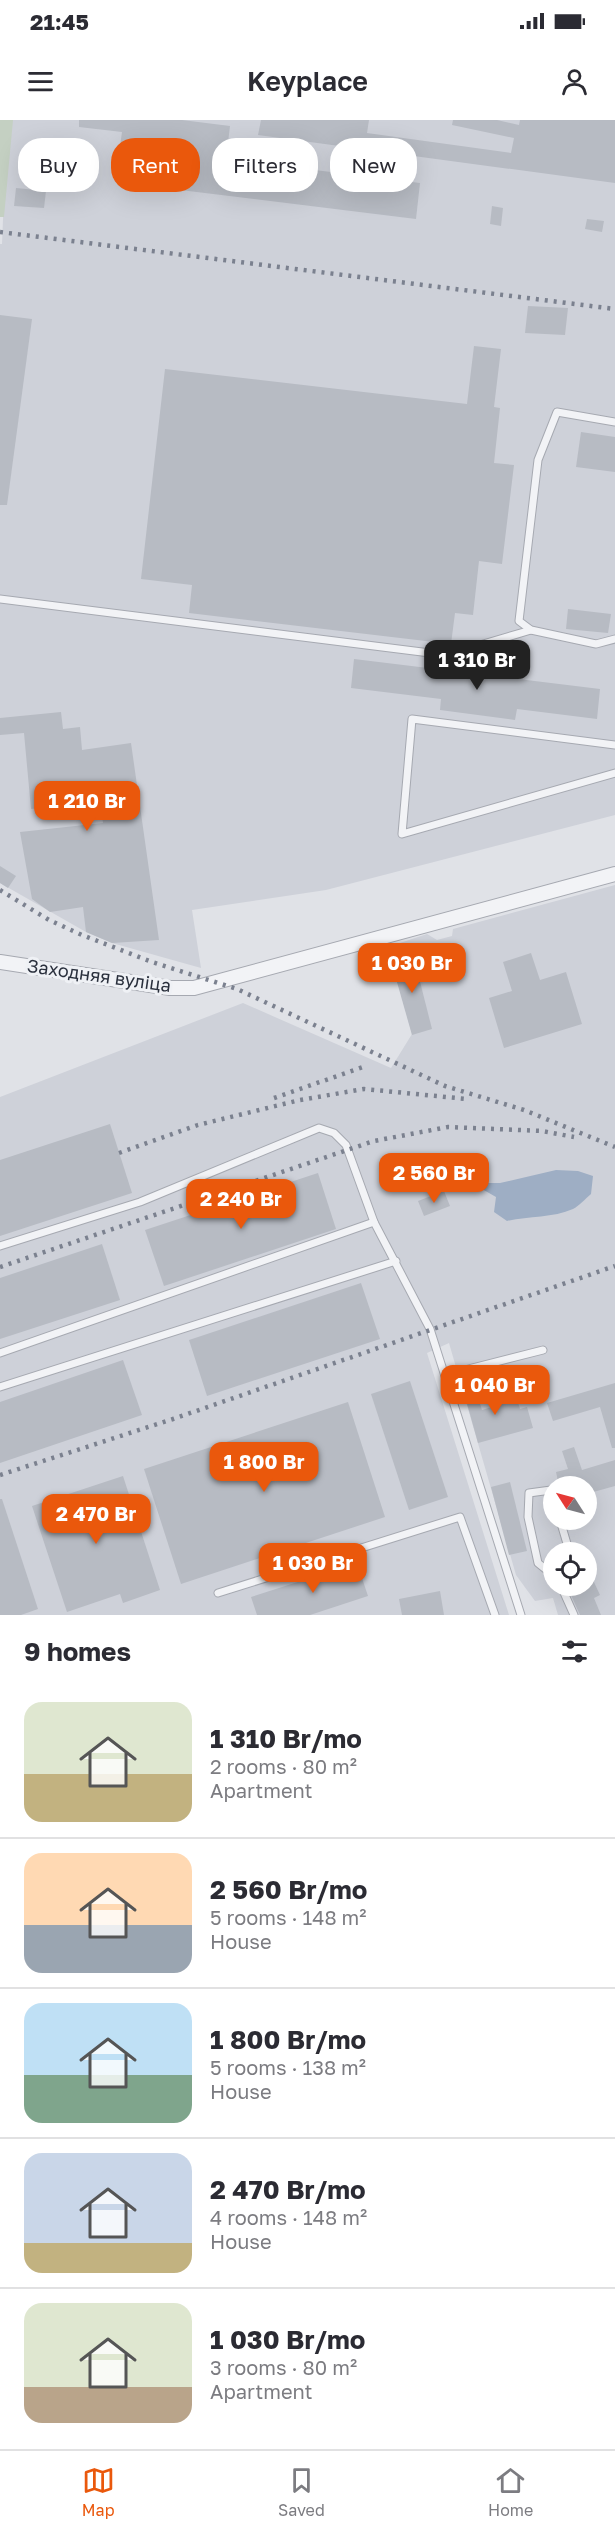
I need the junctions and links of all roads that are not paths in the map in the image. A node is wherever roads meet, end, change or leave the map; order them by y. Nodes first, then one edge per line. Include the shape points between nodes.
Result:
1 (615, 422) edge
2 (0, 599) edge
3 (531, 630) junction
4 (615, 639) edge
5 (615, 745) edge
6 (615, 773) edge
7 (615, 874) edge
8 (0, 962) edge
9 (374, 1222) junction
10 (0, 1246) edge
11 (396, 1261) junction
12 (543, 1350) dead end
13 (0, 1353) edge
14 (445, 1375) junction
15 (0, 1387) edge
16 (543, 1491) edge
17 (543, 1567) edge
18 (218, 1593) dead end
19 (565, 1596) edge
20 (495, 1615) edge
21 (521, 1615) edge
22 (574, 1615) edge

1 - 3 lane via 557,412 538,460 519,621
2 - 3 lane via 446,655
3 - 4 lane via 597,644
5 - 6 lane via 412,719 402,834
7 - 8 street, Заходняя вуліца via 194,988 170,988
9 - 10 lane via 346,1145 334,1133 319,1128 140,1202
9 - 11 lane
9 - 13 lane
11 - 14 lane via 430,1329
11 - 15 lane
12 - 14 lane
14 - 21 lane
16 - 17 lane via 529,1493 528,1517 538,1563
18 - 20 lane via 460,1517
19 - 22 lane

